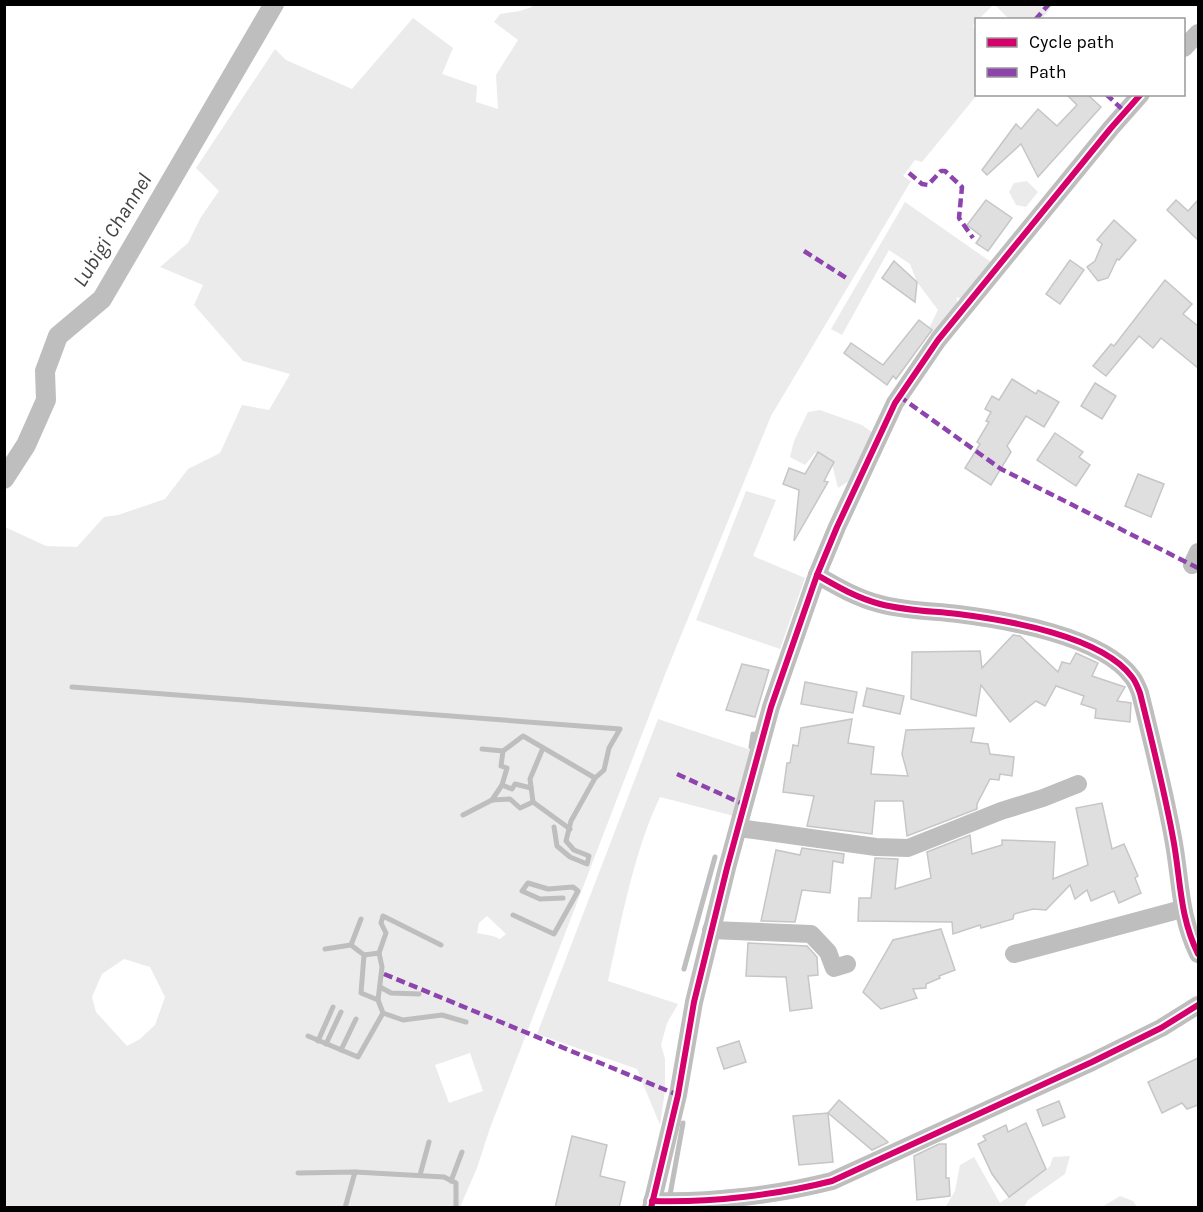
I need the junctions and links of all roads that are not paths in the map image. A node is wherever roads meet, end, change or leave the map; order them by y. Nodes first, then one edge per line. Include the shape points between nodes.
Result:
1 (1198, 33) edge
2 (1185, 47) edge
3 (1139, 96) edge
4 (818, 575) junction
5 (1078, 784) dead end
6 (739, 828) junction
7 (1189, 879) edge
8 (1182, 909) junction
9 (711, 930) junction
10 (1014, 954) dead end
11 (1198, 954) edge
12 (847, 964) dead end
13 (1198, 1005) edge
14 (651, 1204) edge

1 - 2 street
3 - 4 street via 938,340 895,403
4 - 6 street via 771,706
4 - 7 street via 854,595 881,604 1020,624 1060,635 1116,661 1132,677 1140,693 1170,825
5 - 6 street via 908,848 876,848
6 - 9 street
7 - 8 street
8 - 10 street
8 - 11 street
9 - 12 street via 811,934 828,952 834,968
9 - 14 street via 678,1095
13 - 14 street via 1092,1062 832,1180 800,1189

